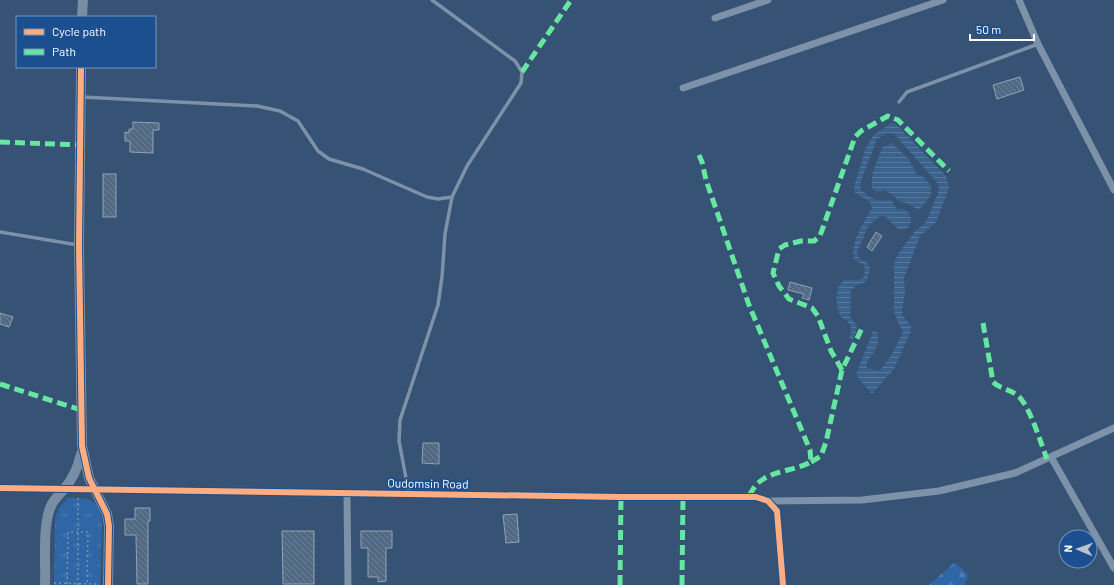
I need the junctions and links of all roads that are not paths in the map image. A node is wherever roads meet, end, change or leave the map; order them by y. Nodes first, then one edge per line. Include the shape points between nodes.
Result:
1 (83, 0) edge
2 (432, 0) edge
3 (768, 0) edge
4 (943, 0) edge
5 (1018, 0) edge
6 (82, 16) edge
7 (715, 18) dead end
8 (1038, 44) junction
9 (81, 68) edge
10 (683, 88) dead end
11 (81, 97) junction
12 (899, 102) dead end
13 (1112, 181) edge
14 (1114, 190) edge
15 (452, 197) junction
16 (0, 232) edge
17 (80, 245) junction
18 (1114, 428) edge
19 (82, 446) junction
20 (1051, 457) junction
21 (0, 488) edge
22 (65, 489) junction
23 (95, 489) junction
24 (347, 493) junction
25 (409, 494) junction
26 (768, 501) junction
27 (1114, 568) edge
28 (46, 584) edge
29 (108, 585) edge
30 (348, 585) edge
31 (783, 585) edge

1 - 6 street
2 - 15 lane via 515,61 522,72 522,83 467,166
3 - 7 street
4 - 10 street
5 - 8 street
8 - 12 lane via 907,92
8 - 13 street
9 - 11 street
11 - 15 lane via 257,106 280,111 298,121 318,151 329,159 364,169 428,197
11 - 17 street
13 - 14 street
15 - 25 lane via 444,234 438,305 400,420 399,441
16 - 17 lane
17 - 19 street
18 - 20 street, Oudomsin Road
19 - 22 street via 79,464
19 - 23 street via 89,478
20 - 26 street, Oudomsin Road via 1015,473 939,491 862,500
20 - 27 street
21 - 22 street, Oudomsin Road
22 - 23 street, Oudomsin Road
22 - 28 street via 55,498 47,518
23 - 24 street, Oudomsin Road
23 - 29 street via 107,514 109,526
24 - 25 street, Oudomsin Road
24 - 30 street
25 - 26 street, Oudomsin Road via 756,497
26 - 31 street via 776,511

